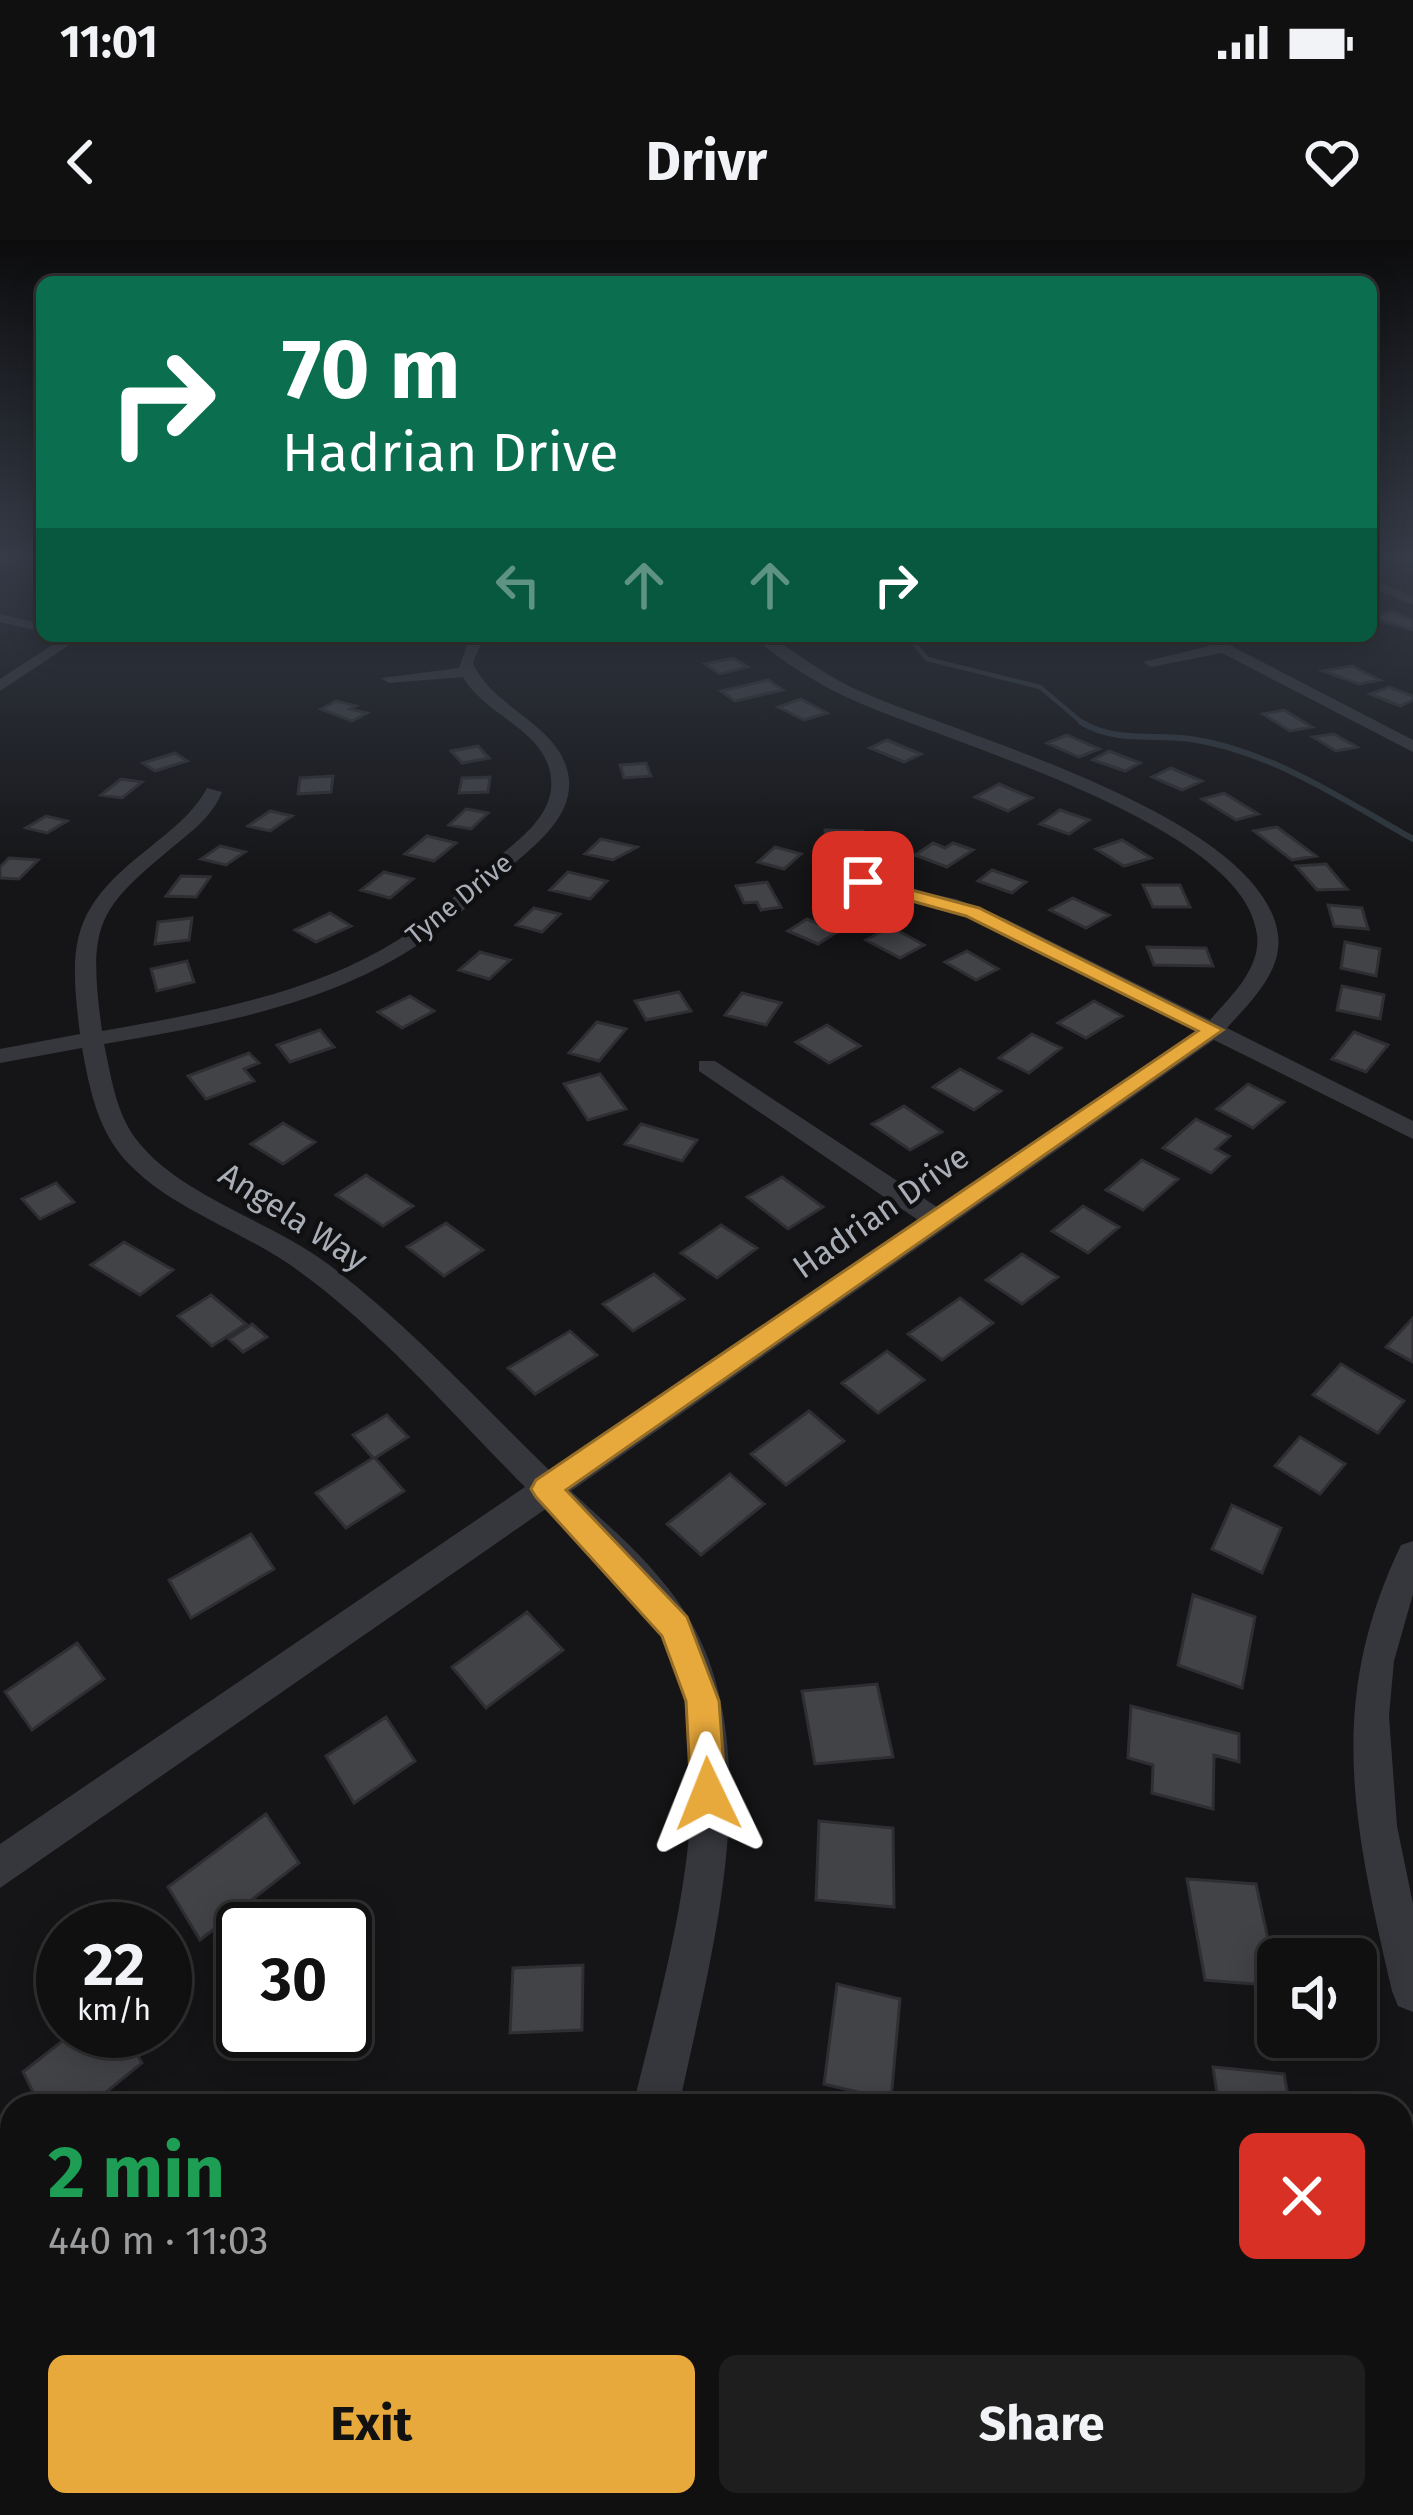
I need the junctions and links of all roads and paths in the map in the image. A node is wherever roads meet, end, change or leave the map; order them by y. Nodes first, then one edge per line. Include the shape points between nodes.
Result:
1 (36, 662) edge
2 (467, 662) edge
3 (799, 662) edge
4 (1251, 662) edge
5 (467, 672) junction
6 (388, 678) dead end
7 (0, 686) edge
8 (1413, 722) edge
9 (1379, 729) junction
10 (1413, 747) edge
11 (213, 792) dead end
12 (863, 882) dead end
13 (1213, 1030) junction
14 (92, 1037) junction
15 (0, 1056) edge
16 (707, 1066) dead end
17 (1413, 1130) edge
18 (935, 1219) junction
19 (546, 1489) junction
20 (1413, 1555) edge
21 (0, 1868) edge
22 (1413, 1990) edge
23 (659, 2094) edge

1 - 7 street
2 - 5 street
3 - 13 street, Hadrian Drive via 843,691 1153,815 1225,861 1254,892 1267,948 1253,988
4 - 9 street
5 - 6 street
5 - 14 street, Tyne Drive via 555,760 560,789 540,829 428,928 350,974 258,1003
8 - 9 street
9 - 10 street
11 - 14 street, Angela Way via 208,809 150,851 96,910 87,954
12 - 13 street via 986,918
13 - 17 street
13 - 18 street, Hadrian Drive
14 - 15 street, Tyne Drive
14 - 19 street, Angela Way via 112,1121 129,1148 323,1273 398,1337
16 - 18 street
18 - 19 street, Hadrian Drive
19 - 21 street, Hadrian Drive
19 - 23 street, Angela Way via 676,1628 702,1701 708,1824
20 - 22 street via 1382,1628 1370,1746 1377,1841

